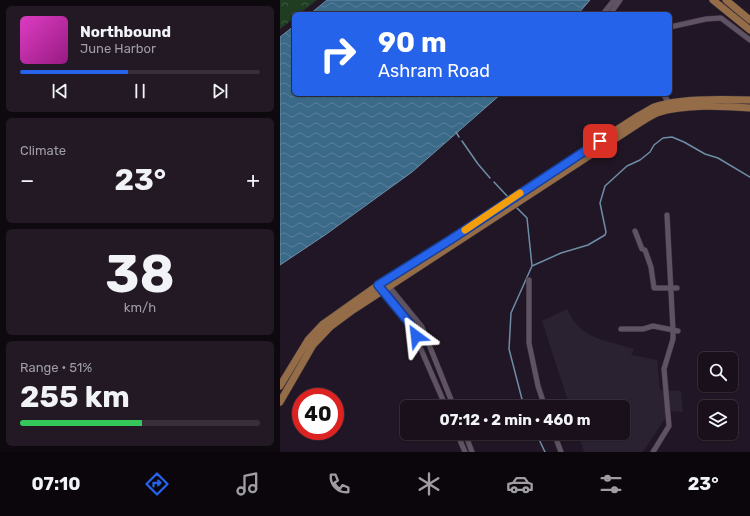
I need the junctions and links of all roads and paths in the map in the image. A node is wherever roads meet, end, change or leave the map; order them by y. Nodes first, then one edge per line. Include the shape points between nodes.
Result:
1 (614, 0) edge
2 (620, 0) edge
3 (714, 0) edge
4 (726, 0) edge
5 (605, 12) edge
6 (611, 12) edge
7 (750, 20) edge
8 (672, 27) edge
9 (750, 30) edge
10 (750, 40) edge
11 (664, 96) edge
12 (750, 100) edge
13 (670, 107) junction
14 (750, 108) edge
15 (667, 215) dead end
16 (635, 231) dead end
17 (529, 280) dead end
18 (383, 286) junction
19 (670, 288) junction
20 (677, 288) dead end
21 (621, 329) dead end
22 (676, 331) junction
23 (317, 334) junction
24 (280, 386) edge
25 (443, 400) edge
26 (451, 400) edge
27 (543, 400) edge
28 (280, 402) edge
29 (460, 440) edge
30 (468, 440) edge
31 (557, 440) edge
32 (465, 452) edge
33 (472, 452) edge
34 (561, 452) edge
35 (652, 452) edge

1 - 5 street
2 - 6 street
3 - 9 main road
4 - 7 main road
8 - 10 street via 721,18
11 - 13 street
12 - 13 main road via 725,99
13 - 14 main road
13 - 18 main road via 641,122 453,246
15 - 19 street
16 - 19 street via 651,267 654,288
17 - 27 street via 529,343
18 - 23 main road
18 - 25 street via 410,324
18 - 26 street via 422,327
19 - 20 street
19 - 22 street
21 - 22 street via 644,329 653,326
22 - 35 street via 664,369 669,426
23 - 24 main road via 308,340
23 - 28 main road
29 - 32 street
30 - 33 street
31 - 34 street

